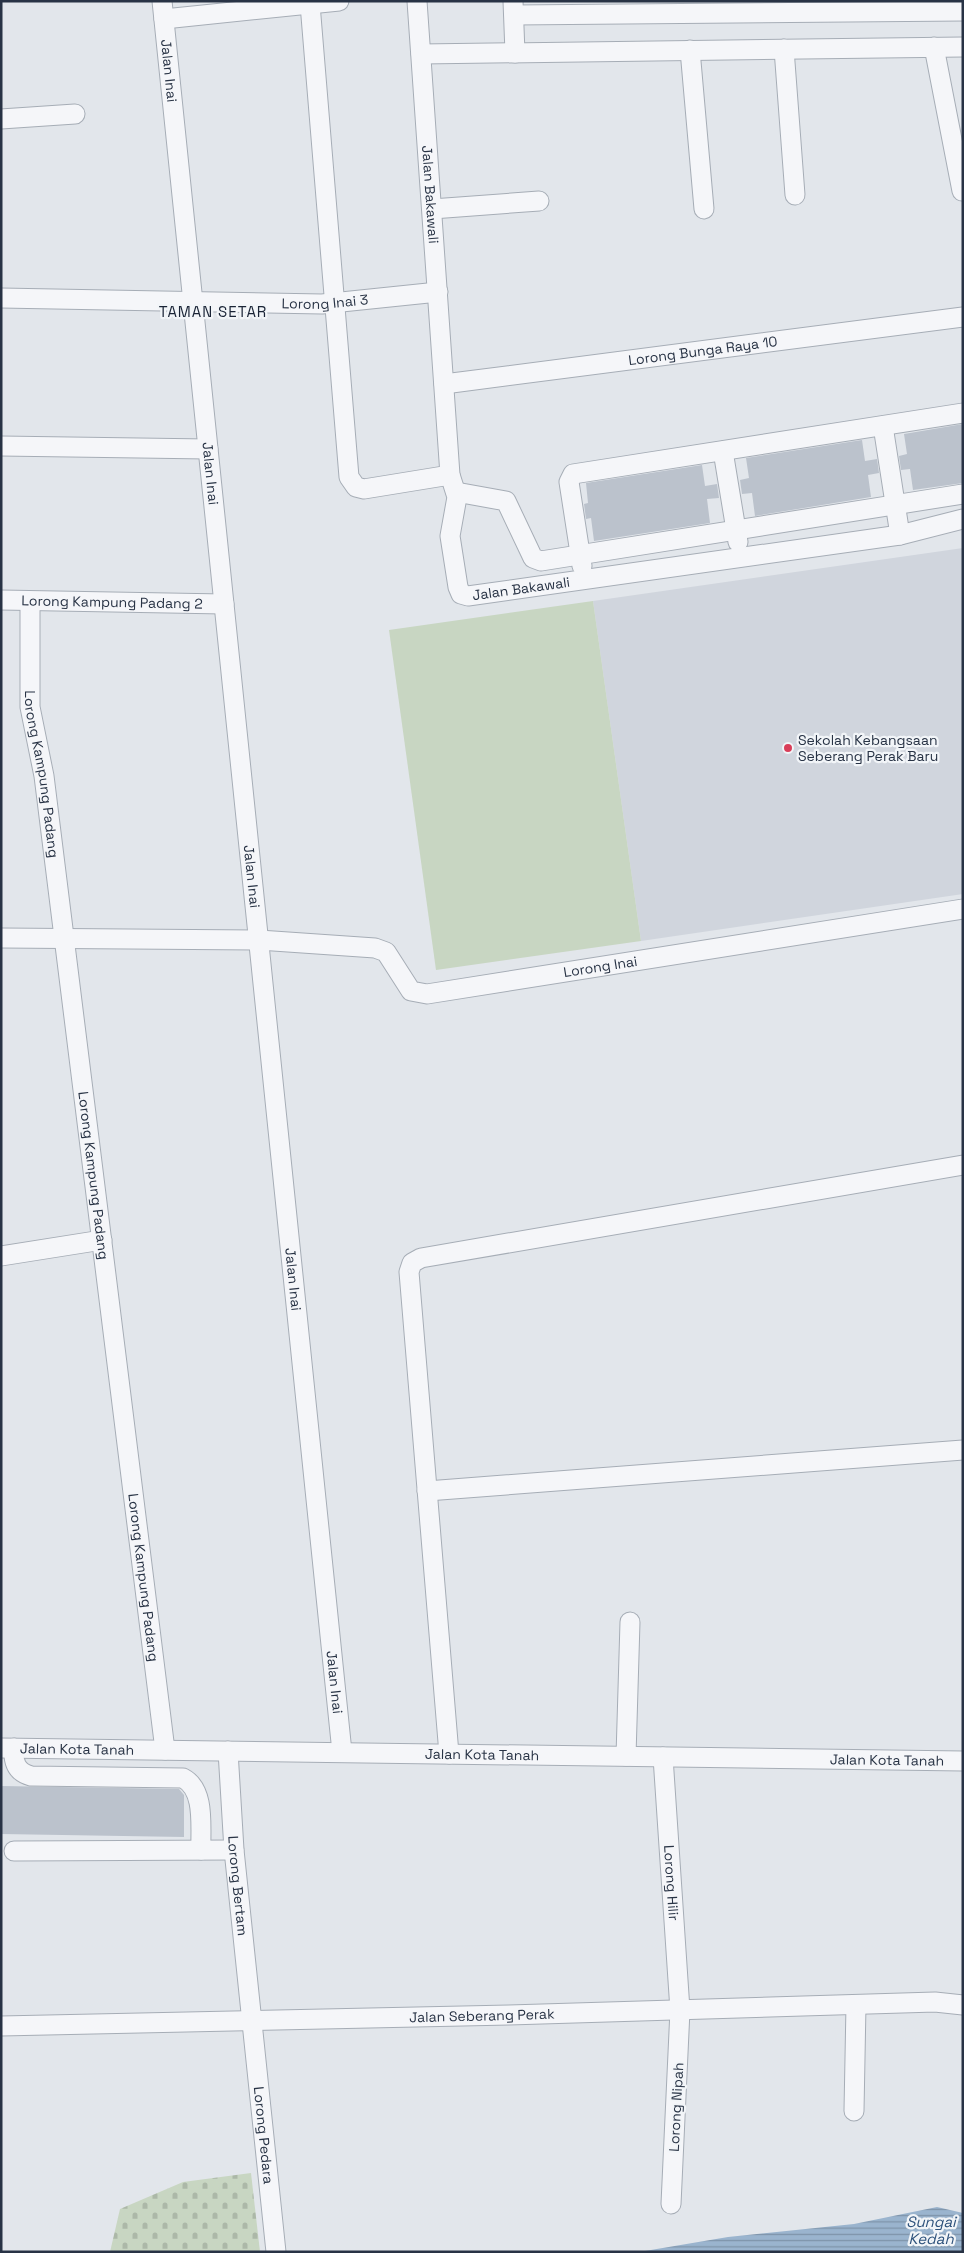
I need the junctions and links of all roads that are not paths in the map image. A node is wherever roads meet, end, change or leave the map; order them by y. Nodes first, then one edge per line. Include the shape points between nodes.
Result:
1 (338, 1) edge
2 (417, 1) edge
3 (310, 4) junction
4 (599, 7) edge
5 (513, 8) edge
6 (163, 10) edge
7 (963, 11) edge
8 (934, 47) junction
9 (963, 47) edge
10 (784, 49) junction
11 (690, 50) junction
12 (515, 53) junction
13 (421, 54) junction
14 (75, 114) dead end
15 (1, 119) edge
16 (962, 191) edge
17 (795, 194) dead end
18 (539, 201) dead end
19 (432, 209) junction
20 (704, 209) dead end
21 (438, 292) junction
22 (1, 298) edge
23 (192, 301) junction
24 (336, 303) junction
25 (963, 317) edge
26 (444, 384) junction
27 (963, 414) edge
28 (882, 426) junction
29 (1, 446) edge
30 (208, 449) junction
31 (723, 451) junction
32 (453, 484) junction
33 (963, 494) edge
34 (895, 505) junction
35 (963, 519) edge
36 (736, 530) junction
37 (900, 535) junction
38 (580, 555) junction
39 (740, 558) junction
40 (584, 580) junction
41 (1, 600) edge
42 (30, 601) junction
43 (224, 604) junction
44 (963, 909) edge
45 (1, 938) edge
46 (64, 939) junction
47 (259, 940) junction
48 (963, 1165) edge
49 (102, 1240) junction
50 (1, 1256) edge
51 (963, 1450) edge
52 (427, 1492) junction
53 (630, 1622) dead end
54 (8, 1748) edge
55 (165, 1750) junction
56 (228, 1751) junction
57 (342, 1752) junction
58 (449, 1754) junction
59 (626, 1756) junction
60 (663, 1757) junction
61 (963, 1761) edge
62 (201, 1850) junction
63 (234, 1850) junction
64 (14, 1851) dead end
65 (856, 2004) junction
66 (958, 2005) edge
67 (680, 2010) junction
68 (252, 2019) junction
69 (1, 2026) edge
70 (854, 2111) dead end
71 (671, 2204) dead end
72 (276, 2252) edge

1 - 3 street
2 - 13 street, Jalan Bakawali
3 - 6 street
3 - 24 street
4 - 5 street
4 - 7 street
5 - 12 street
6 - 23 street, Jalan Inai
8 - 9 street
8 - 10 street
8 - 16 street
10 - 11 street
10 - 17 street
11 - 12 street
11 - 20 street
12 - 13 street
13 - 19 street, Jalan Bakawali
14 - 15 street
18 - 19 street
19 - 21 street, Jalan Bakawali
21 - 24 street, Lorong Inai 3
21 - 26 street, Jalan Bakawali
22 - 23 street, Lorong Inai 3
23 - 24 street, Lorong Inai 3
23 - 30 street, Jalan Inai
24 - 32 street via 349,477 356,487 364,488
25 - 26 street, Lorong Bunga Raya 10
26 - 32 street, Jalan Bakawali
27 - 28 street
28 - 31 street
28 - 34 street
29 - 30 street
30 - 43 street, Jalan Inai
31 - 36 street
31 - 38 street via 571,475 569,482
32 - 38 street via 506,501 536,561
32 - 40 street, Jalan Bakawali via 450,536 461,594 468,596
33 - 34 street
34 - 36 street
34 - 37 street
35 - 37 street, Jalan Bakawali
36 - 38 street
36 - 39 street
37 - 39 street, Jalan Bakawali
38 - 40 street
39 - 40 street, Jalan Bakawali
41 - 42 street, Lorong Kampung Padang 2
42 - 43 street, Lorong Kampung Padang 2
42 - 46 street, Lorong Kampung Padang via 30,707 41,757
43 - 47 street, Jalan Inai
44 - 47 street, Lorong Inai via 427,994 411,991 381,949
45 - 46 street
46 - 47 street
46 - 49 street, Lorong Kampung Padang
47 - 57 street, Jalan Inai
48 - 52 street via 412,1263 409,1272
49 - 50 street
49 - 55 street, Lorong Kampung Padang
51 - 52 street
52 - 58 street
53 - 59 street
54 - 55 street, Jalan Kota Tanah
54 - 62 street via 17,1768 31,1776 183,1778 198,1793
55 - 56 street, Jalan Kota Tanah
56 - 57 street, Jalan Kota Tanah
56 - 63 street, Lorong Bertam
57 - 58 street, Jalan Kota Tanah
58 - 59 street, Jalan Kota Tanah
59 - 60 street, Jalan Kota Tanah
60 - 61 street, Jalan Kota Tanah
60 - 67 street, Lorong Hilir
62 - 63 street
62 - 64 street
63 - 68 street, Lorong Bertam
65 - 66 street, Jalan Seberang Perak via 935,2002
65 - 67 street, Jalan Seberang Perak
65 - 70 street
67 - 68 street, Jalan Seberang Perak
67 - 71 street, Lorong Nipah
68 - 69 street, Jalan Seberang Perak
68 - 72 street, Lorong Pedara

